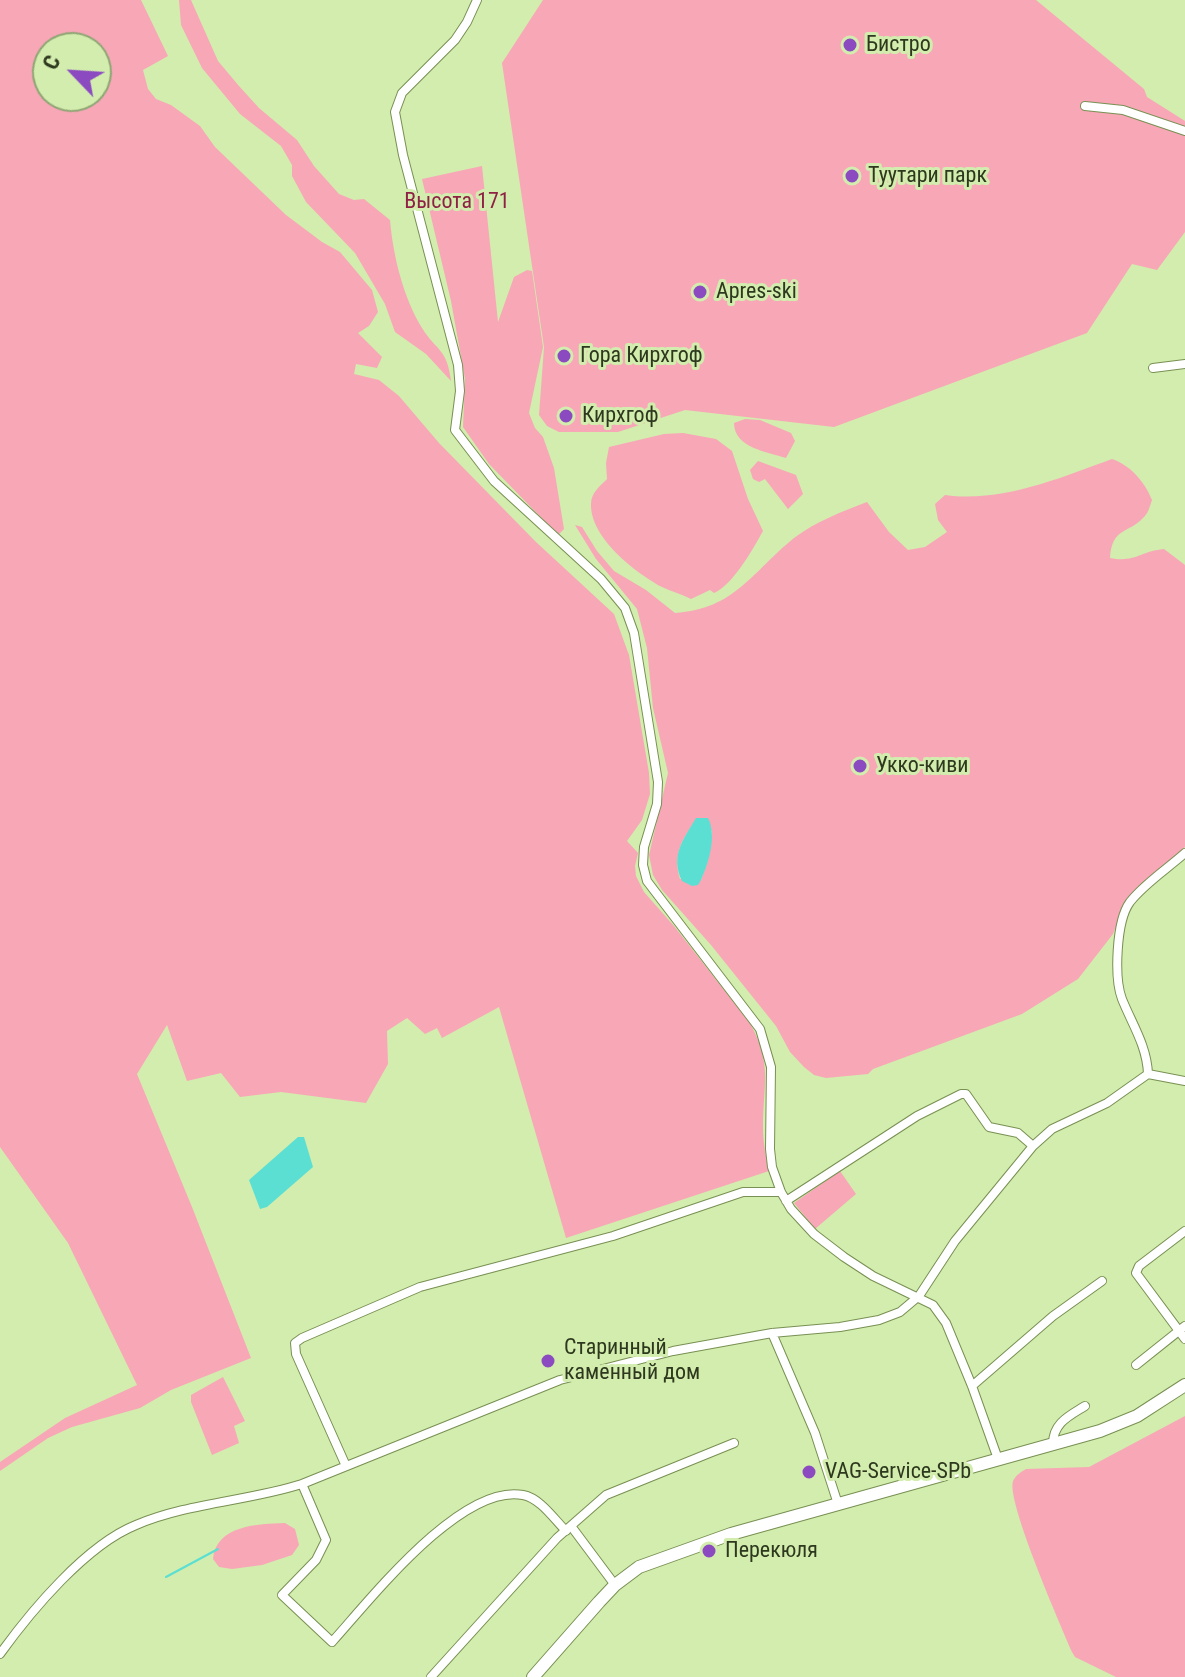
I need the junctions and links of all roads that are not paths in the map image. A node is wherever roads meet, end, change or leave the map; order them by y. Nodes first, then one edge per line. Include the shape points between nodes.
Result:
1 (477, 0) edge
2 (1085, 106) dead end
3 (1185, 131) edge
4 (1185, 364) edge
5 (1153, 368) dead end
6 (1185, 853) edge
7 (1148, 1074) junction
8 (1185, 1081) edge
9 (1033, 1146) junction
10 (784, 1196) junction
11 (1185, 1231) edge
12 (1102, 1281) dead end
13 (919, 1296) junction
14 (1182, 1328) edge
15 (772, 1333) junction
16 (1185, 1339) edge
17 (1136, 1365) dead end
18 (1185, 1385) edge
19 (972, 1386) junction
20 (1085, 1406) dead end
21 (734, 1443) dead end
22 (1053, 1444) junction
23 (998, 1459) junction
24 (346, 1466) junction
25 (302, 1484) junction
26 (838, 1504) junction
27 (568, 1528) junction
28 (615, 1585) junction
29 (0, 1654) edge
30 (431, 1677) edge
31 (533, 1677) edge

1 - 10 street via 461,32 402,93 395,112 460,376 455,430 494,481 601,579 625,608 658,782 644,873 659,900 760,1029 771,1067 772,1167
2 - 3 street via 1123,110
4 - 5 street
6 - 7 street via 1129,903 1121,928 1121,996 1147,1057
7 - 8 street
7 - 9 street via 1107,1103 1052,1129
9 - 10 street via 1018,1133 989,1127 961,1094
9 - 13 street via 955,1241
10 - 13 street via 814,1234 844,1257
10 - 24 street via 743,1192 613,1236 420,1287 302,1338 295,1343 296,1354
11 - 14 street via 1136,1273
12 - 19 street
13 - 15 street via 879,1320
13 - 19 street via 946,1323
14 - 16 street
14 - 17 street
15 - 24 street via 560,1380
15 - 26 street via 815,1433
18 - 22 street via 1121,1423
19 - 23 street
20 - 22 street via 1060,1422
21 - 27 street via 606,1495
22 - 23 street
23 - 26 street
24 - 25 street
25 - 27 street via 326,1540 316,1560 282,1595 332,1642 415,1551 445,1524 481,1504 502,1495 525,1495
25 - 29 street via 166,1515 124,1530 51,1591
26 - 28 street via 689,1547 639,1567
27 - 28 street
27 - 30 street
28 - 31 street

